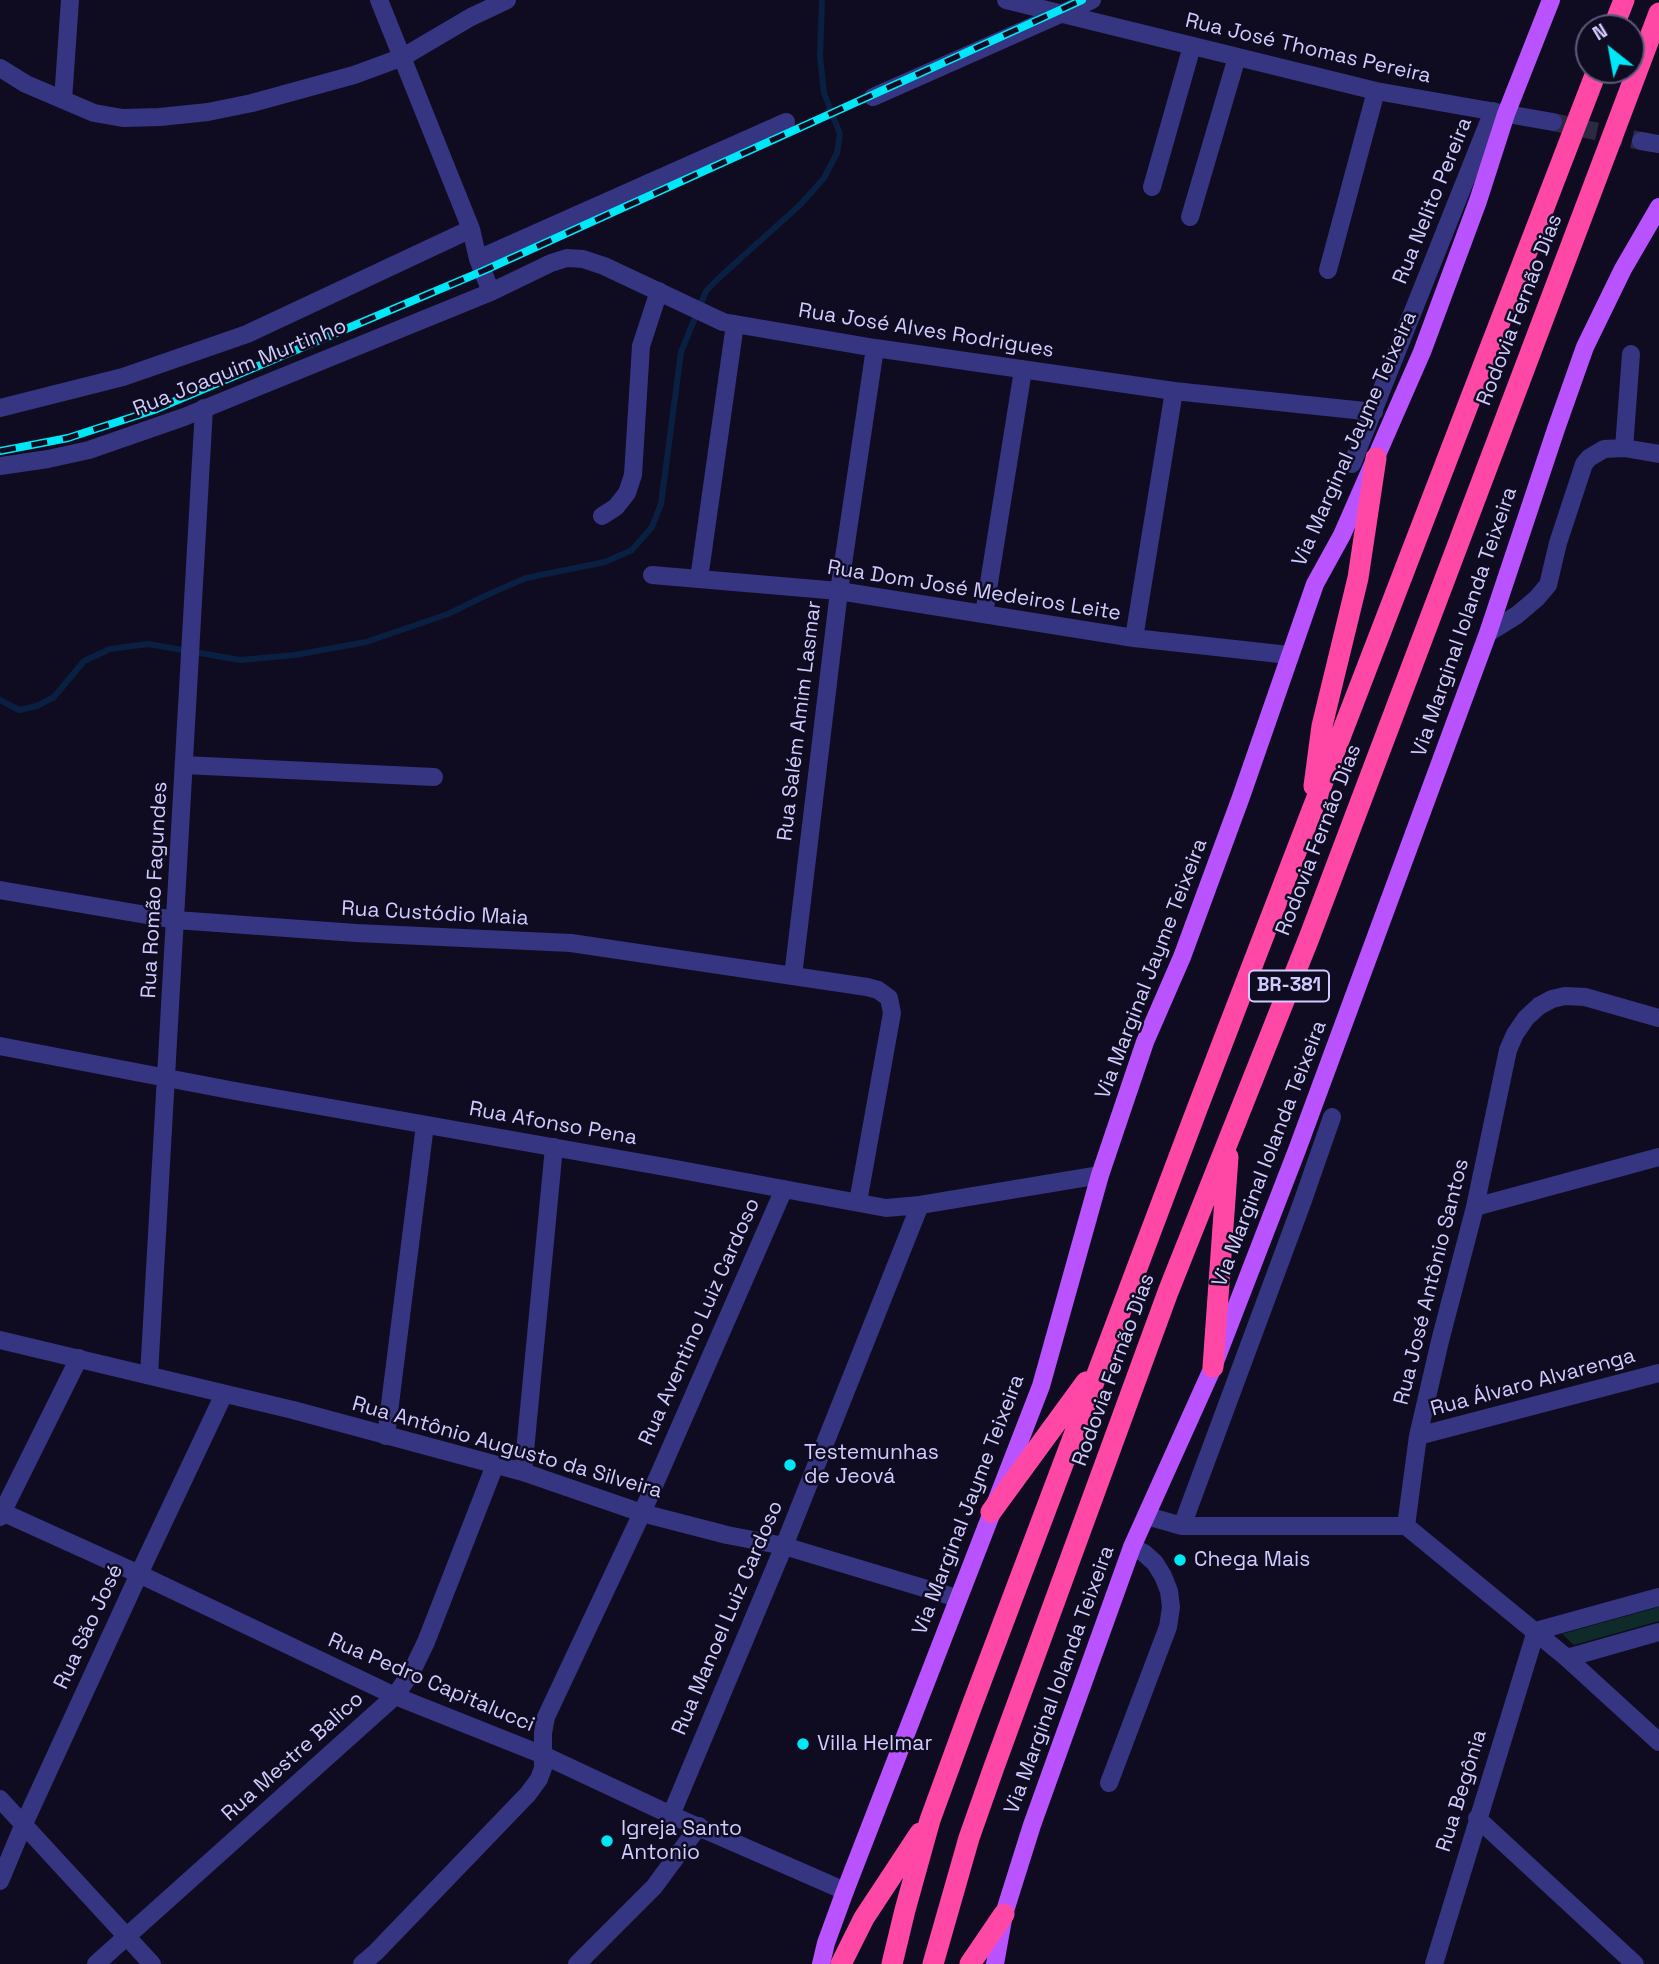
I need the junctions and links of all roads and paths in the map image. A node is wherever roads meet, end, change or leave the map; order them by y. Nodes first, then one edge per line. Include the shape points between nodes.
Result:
1 (70, 0) edge
2 (379, 0) edge
3 (507, 0) edge
4 (1012, 0) edge
5 (1092, 0) edge
6 (1551, 0) edge
7 (1659, 13) edge
8 (1060, 14) junction
9 (1192, 46) junction
10 (403, 57) junction
11 (1237, 57) junction
12 (0, 68) edge
13 (1592, 84) edge
14 (1376, 91) junction
15 (873, 97) dead end
16 (63, 100) junction
17 (1500, 112) junction
18 (786, 122) dead end
19 (1553, 122) tunnel mouth
20 (1152, 187) dead end
21 (1659, 207) edge
22 (1190, 217) dead end
23 (471, 229) junction
24 (478, 259) junction
25 (1328, 270) dead end
26 (659, 291) junction
27 (491, 292) junction
28 (729, 323) junction
29 (875, 348) junction
30 (1631, 354) dead end
31 (1023, 370) junction
32 (1174, 391) junction
33 (0, 408) edge
34 (204, 408) junction
35 (1374, 412) junction
36 (1624, 448) junction
37 (1659, 454) edge
38 (1376, 458) junction
39 (1352, 464) dead end
40 (0, 466) edge
41 (601, 516) dead end
42 (652, 575) dead end
43 (699, 579) junction
44 (839, 592) junction
45 (984, 614) junction
46 (1488, 633) junction
47 (1134, 638) junction
48 (1289, 654) junction
49 (184, 765) junction
50 (434, 777) dead end
51 (1309, 822) junction
52 (0, 890) edge
53 (176, 920) junction
54 (793, 976) junction
55 (1659, 1018) edge
56 (0, 1046) edge
57 (167, 1078) junction
58 (1332, 1117) dead end
59 (425, 1125) junction
60 (1230, 1133) junction
61 (554, 1147) junction
62 (1659, 1157) edge
63 (1100, 1175) junction
64 (784, 1189) junction
65 (858, 1202) junction
66 (920, 1205) junction
67 (1475, 1207) junction
68 (0, 1339) edge
69 (79, 1358) junction
70 (1101, 1360) junction
71 (1213, 1367) junction
72 (1659, 1373) edge
73 (149, 1375) junction
74 (224, 1394) junction
75 (386, 1436) junction
76 (1418, 1436) junction
77 (495, 1465) junction
78 (523, 1472) junction
79 (991, 1512) junction
80 (642, 1513) junction
81 (1, 1515) edge
82 (1147, 1516) junction
83 (1182, 1526) junction
84 (1406, 1526) junction
85 (784, 1546) junction
86 (1132, 1547) junction
87 (139, 1574) junction
88 (1659, 1597) edge
89 (957, 1598) junction
90 (1535, 1632) junction
91 (1659, 1632) edge
92 (1567, 1658) junction
93 (395, 1696) junction
94 (1659, 1742) edge
95 (543, 1755) junction
96 (1109, 1783) dead end
97 (0, 1800) edge
98 (671, 1815) junction
99 (1477, 1818) junction
100 (930, 1820) junction
101 (23, 1826) junction
102 (699, 1826) junction
103 (0, 1881) edge
104 (845, 1891) junction
105 (1004, 1914) junction
106 (128, 1937) junction
107 (96, 1964) edge
108 (152, 1964) edge
109 (362, 1964) edge
110 (577, 1964) edge
111 (821, 1964) edge
112 (841, 1964) edge
113 (892, 1964) edge
114 (933, 1964) edge
115 (970, 1964) edge
116 (995, 1964) edge
117 (1434, 1964) edge
118 (1635, 1964) edge

1 - 16 street
2 - 10 street
3 - 10 street
4 - 8 street, Rua José Thomas Pereira
5 - 8 street
6 - 17 main road, Via Marginal Jayme Teixeira
7 - 60 highway, Rodovia Fernão Dias / BR-381 via 1309,938
8 - 9 street, Rua José Thomas Pereira
8 - 15 street
9 - 11 street, Rua José Thomas Pereira
9 - 20 street
10 - 16 street via 354,75 208,112 123,118 94,113
10 - 23 street
11 - 14 street, Rua José Thomas Pereira
11 - 22 street
12 - 16 street
13 - 51 highway, Rodovia Fernão Dias / BR-381
14 - 17 street, Rua José Thomas Pereira
14 - 25 street
17 - 19 street, Rua José Thomas Pereira
17 - 35 street, Rua Nelito Pereira
17 - 38 main road, Via Marginal Jayme Teixeira via 1479,201
18 - 24 street
21 - 46 main road, Via Marginal Iolanda Teixeira via 1585,347
23 - 24 street
23 - 33 street, Rua Joaquim Murtinho via 247,334 123,377
24 - 27 street
26 - 27 street, Rua José Alves Rodrigues via 604,266 567,258
26 - 28 street, Rua José Alves Rodrigues
26 - 41 street via 641,345 633,475 627,493
27 - 34 street, Rua Joaquim Murtinho
28 - 29 street, Rua José Alves Rodrigues
28 - 43 street
29 - 31 street, Rua José Alves Rodrigues
29 - 44 street, Rua Salém Amim Lasmar
30 - 36 street
31 - 32 street, Rua José Alves Rodrigues
31 - 45 street
32 - 35 street, Rua José Alves Rodrigues
32 - 47 street
34 - 40 street, Rua Joaquim Murtinho via 89,450
34 - 49 street, Rua Romão Fagundes
35 - 39 street, Rua Nelito Pereira
36 - 37 street
36 - 46 street via 1604,449 1584,464 1548,585
38 - 48 main road, Via Marginal Jayme Teixeira via 1315,584
38 - 51 highway via 1358,578 1322,726
42 - 43 street, Rua Dom José Medeiros Leite
43 - 44 street, Rua Dom José Medeiros Leite
44 - 45 street, Rua Dom José Medeiros Leite
44 - 54 street, Rua Salém Amim Lasmar
45 - 47 street, Rua Dom José Medeiros Leite
46 - 71 main road, Via Marginal Iolanda Teixeira
47 - 48 street, Rua Dom José Medeiros Leite
48 - 63 main road, Via Marginal Jayme Teixeira via 1241,797 1145,1042
49 - 50 street
49 - 53 street, Rua Romão Fagundes
51 - 70 highway, Rodovia Fernão Dias / BR-381
52 - 53 street, Rua Custódio Maia
53 - 54 street, Rua Custódio Maia via 571,943
53 - 57 street, Rua Romão Fagundes
54 - 65 street, Rua Custódio Maia via 867,987 885,994 891,1002
55 - 67 street, Rua José Antônio Santos via 1585,997 1565,996 1539,1006 1526,1018 1508,1050
56 - 57 street, Rua Afonso Pena
57 - 59 street, Rua Afonso Pena
57 - 73 street, Rua Romão Fagundes
58 - 83 street
59 - 61 street, Rua Afonso Pena
59 - 75 street
60 - 71 highway
60 - 114 highway, Rodovia Fernão Dias / BR-381 via 994,1767
61 - 64 street, Rua Afonso Pena
61 - 78 street
62 - 67 street
63 - 66 street, Rua Afonso Pena
63 - 79 main road, Via Marginal Jayme Teixeira via 1041,1386
64 - 65 street, Rua Afonso Pena
64 - 80 street, Rua Aventino Luiz Cardoso
65 - 66 street, Rua Afonso Pena via 886,1208
66 - 85 street, Rua Manoel Luiz Cardoso
67 - 76 street, Rua José Antônio Santos
68 - 69 street, Rua Antônio Augusto da Silveira
69 - 73 street, Rua Antônio Augusto da Silveira
69 - 81 street
70 - 79 highway
70 - 100 highway, Rodovia Fernão Dias / BR-381
71 - 82 main road, Via Marginal Iolanda Teixeira
72 - 76 street, Rua Álvaro Alvarenga
73 - 74 street, Rua Antônio Augusto da Silveira
74 - 75 street, Rua Antônio Augusto da Silveira
74 - 87 street, Rua São José
75 - 77 street, Rua Antônio Augusto da Silveira
76 - 84 street, Rua José Antônio Santos
77 - 78 street, Rua Antônio Augusto da Silveira
77 - 93 street, Rua Mestre Balico via 426,1642
78 - 80 street, Rua Antônio Augusto da Silveira
79 - 89 main road, Via Marginal Jayme Teixeira
80 - 85 street, Rua Antônio Augusto da Silveira
80 - 95 street, Rua Aventino Luiz Cardoso via 545,1717
81 - 87 street, Rua Pedro Capitalucci
82 - 83 street
82 - 86 main road, Via Marginal Iolanda Teixeira
83 - 84 street
84 - 90 street
85 - 89 street, Rua Antônio Augusto da Silveira
85 - 98 street, Rua Manoel Luiz Cardoso
86 - 96 street via 1155,1563 1169,1591 1171,1607 1168,1627
86 - 105 main road, Via Marginal Iolanda Teixeira
87 - 93 street, Rua Pedro Capitalucci
87 - 101 street, Rua São José
88 - 90 street
89 - 104 main road, Via Marginal Jayme Teixeira
90 - 92 street
90 - 99 street, Rua Begônia
91 - 92 street
92 - 94 street
93 - 95 street, Rua Pedro Capitalucci
93 - 106 street, Rua Mestre Balico
95 - 98 street, Rua Pedro Capitalucci
95 - 109 street, Rua Aventino Luiz Cardoso via 539,1779 528,1794
97 - 101 street
98 - 102 street, Rua Pedro Capitalucci
99 - 117 street, Rua Begônia
99 - 118 street
100 - 112 highway via 864,1918
100 - 113 highway, Rodovia Fernão Dias / BR-381
101 - 103 street, Rua São José
101 - 106 street
102 - 104 street, Rua Pedro Capitalucci
102 - 110 street via 653,1887
104 - 111 main road, Via Marginal Jayme Teixeira
105 - 115 highway
105 - 116 main road, Via Marginal Iolanda Teixeira
106 - 107 street, Rua Mestre Balico
106 - 108 street

